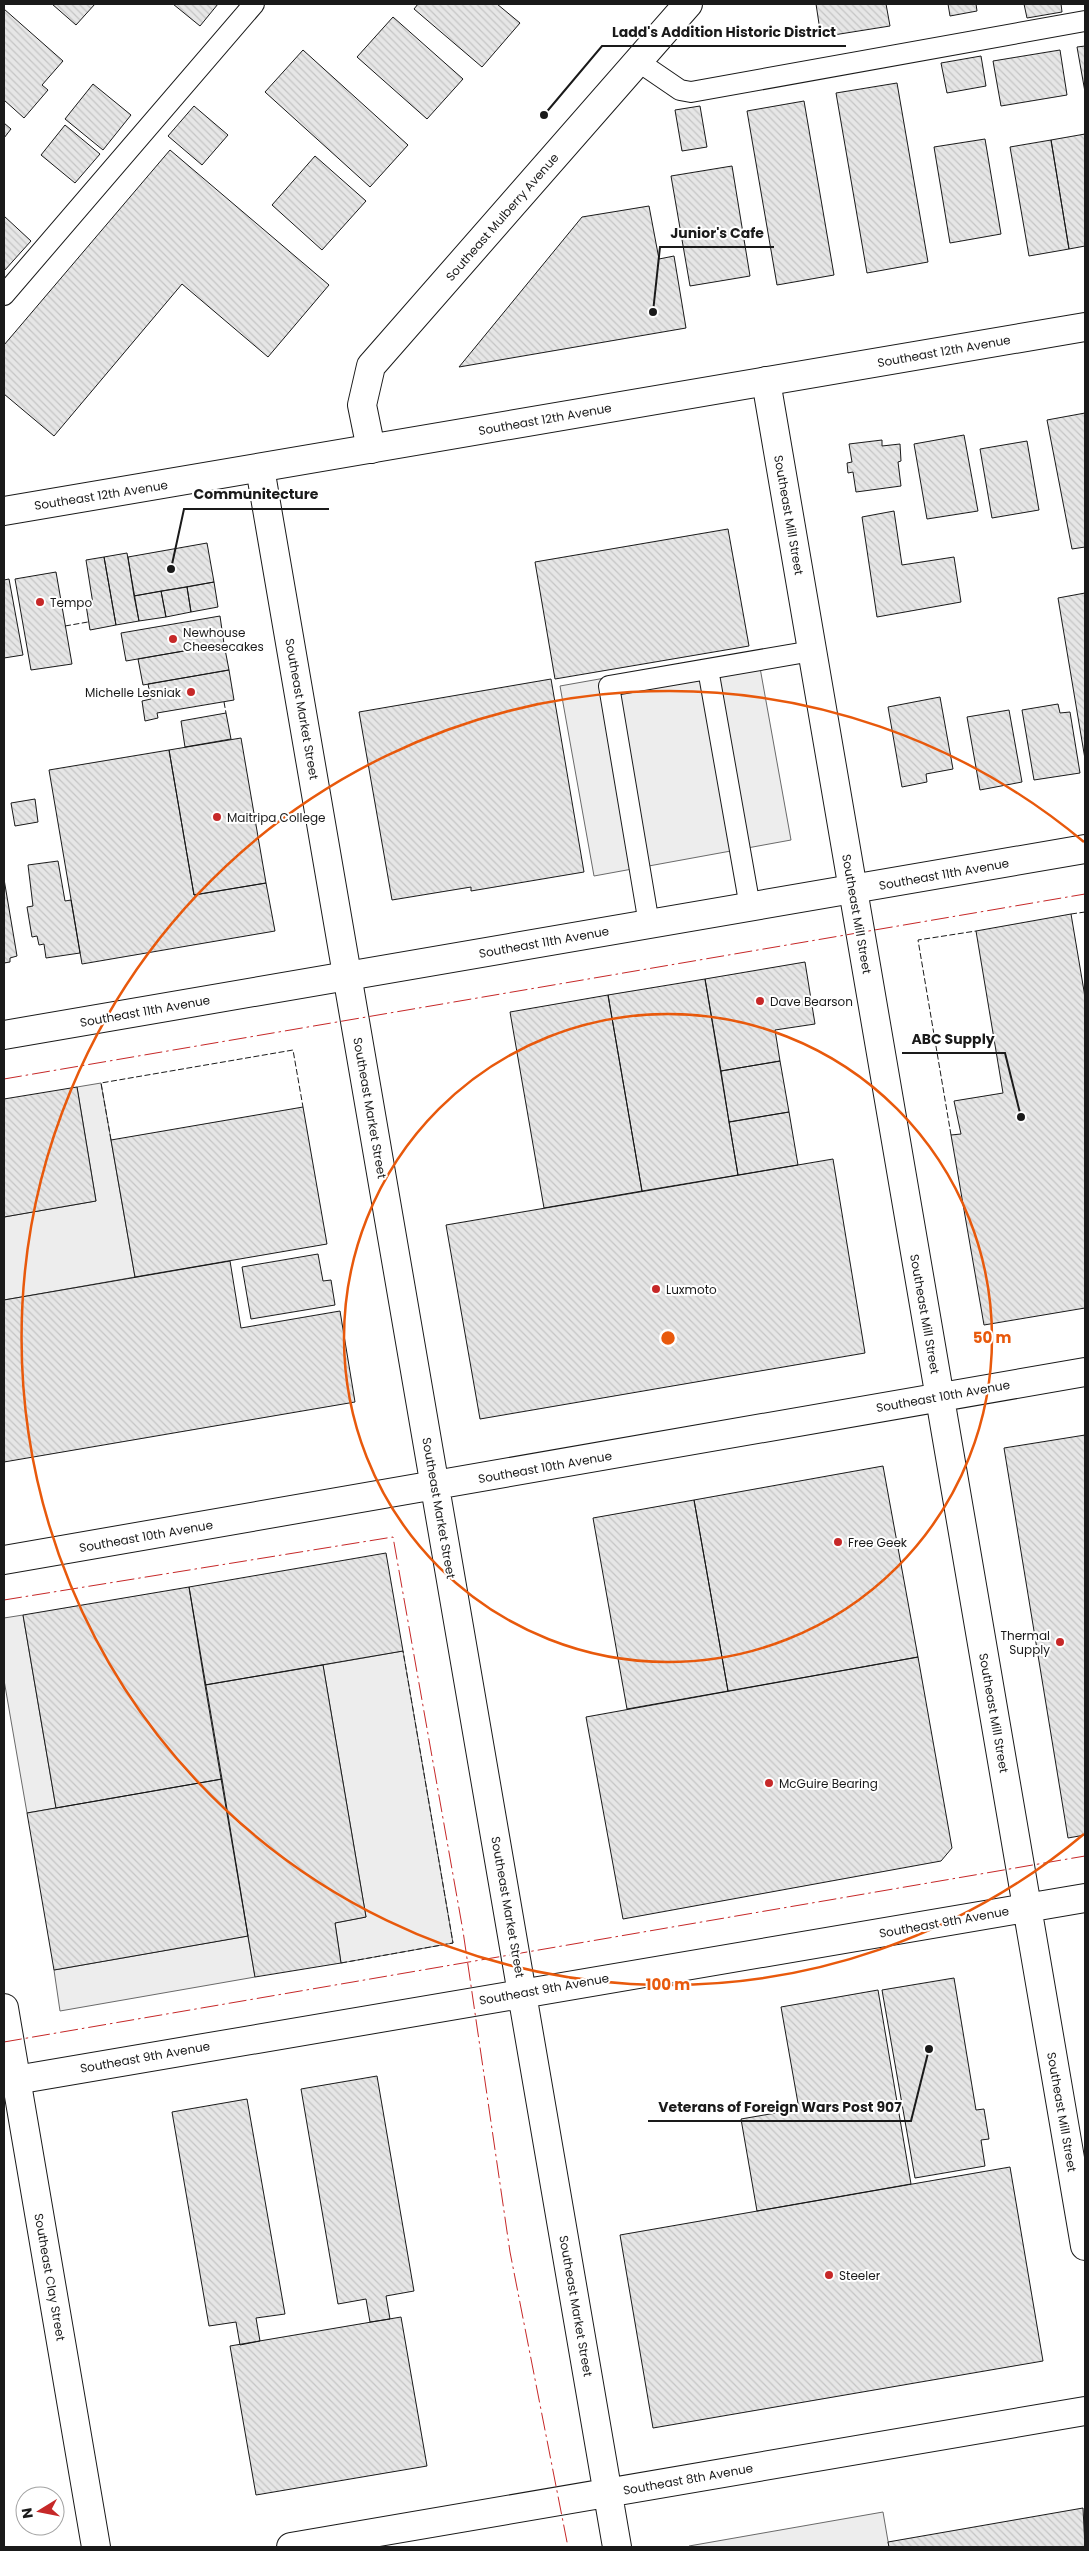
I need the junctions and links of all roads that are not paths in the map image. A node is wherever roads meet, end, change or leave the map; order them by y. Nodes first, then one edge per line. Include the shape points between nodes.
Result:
1 (254, 4) edge
2 (688, 4) edge
3 (1085, 21) edge
4 (639, 62) junction
5 (4, 295) edge
6 (1085, 327) edge
7 (766, 382) junction
8 (371, 449) junction
9 (260, 468) junction
10 (4, 511) edge
11 (812, 651) junction
12 (708, 669) junction
13 (1085, 849) edge
14 (852, 889) junction
15 (750, 907) junction
16 (649, 924) junction
17 (348, 976) junction
18 (4, 1035) edge
19 (1085, 1372) edge
20 (940, 1396) junction
21 (435, 1487) junction
22 (4, 1560) edge
23 (1085, 1898) edge
24 (1028, 1907) junction
25 (522, 1993) junction
26 (4, 2008) edge
27 (10, 2081) edge
28 (1085, 2246) edge
29 (1085, 2411) edge
30 (608, 2493) junction
31 (96, 2547) edge
32 (291, 2547) edge
33 (617, 2547) edge

1 - 5 lane
2 - 4 street, Southeast Mulberry Avenue
3 - 4 lane via 691,92 680,90
4 - 8 street, Southeast Mulberry Avenue via 371,366 362,405
6 - 7 street, Southeast 12th Avenue
7 - 8 street, Southeast 12th Avenue
7 - 11 street, Southeast Mill Street
8 - 9 street, Southeast 12th Avenue
9 - 10 street, Southeast 12th Avenue
9 - 17 street, Southeast Market Street
11 - 12 lane
11 - 14 street, Southeast Mill Street
12 - 15 lane
12 - 16 lane via 609,686
13 - 14 street, Southeast 11th Avenue
14 - 15 street, Southeast 11th Avenue
14 - 20 street, Southeast Mill Street
15 - 16 street, Southeast 11th Avenue
16 - 17 street, Southeast 11th Avenue
17 - 18 street, Southeast 11th Avenue
17 - 21 street, Southeast Market Street
19 - 20 street, Southeast 10th Avenue
20 - 21 street, Southeast 10th Avenue
20 - 24 street, Southeast Mill Street
21 - 22 street, Southeast 10th Avenue
21 - 25 street, Southeast Market Street
23 - 24 street, Southeast 9th Avenue
24 - 25 street, Southeast 9th Avenue
24 - 28 street, Southeast Mill Street
25 - 27 street, Southeast 9th Avenue
25 - 30 street, Southeast Market Street
26 - 27 street, Southeast Clay Street
27 - 31 street, Southeast Clay Street
29 - 30 street, Southeast 8th Avenue
30 - 32 street, Southeast 8th Avenue
30 - 33 street, Southeast Market Street

